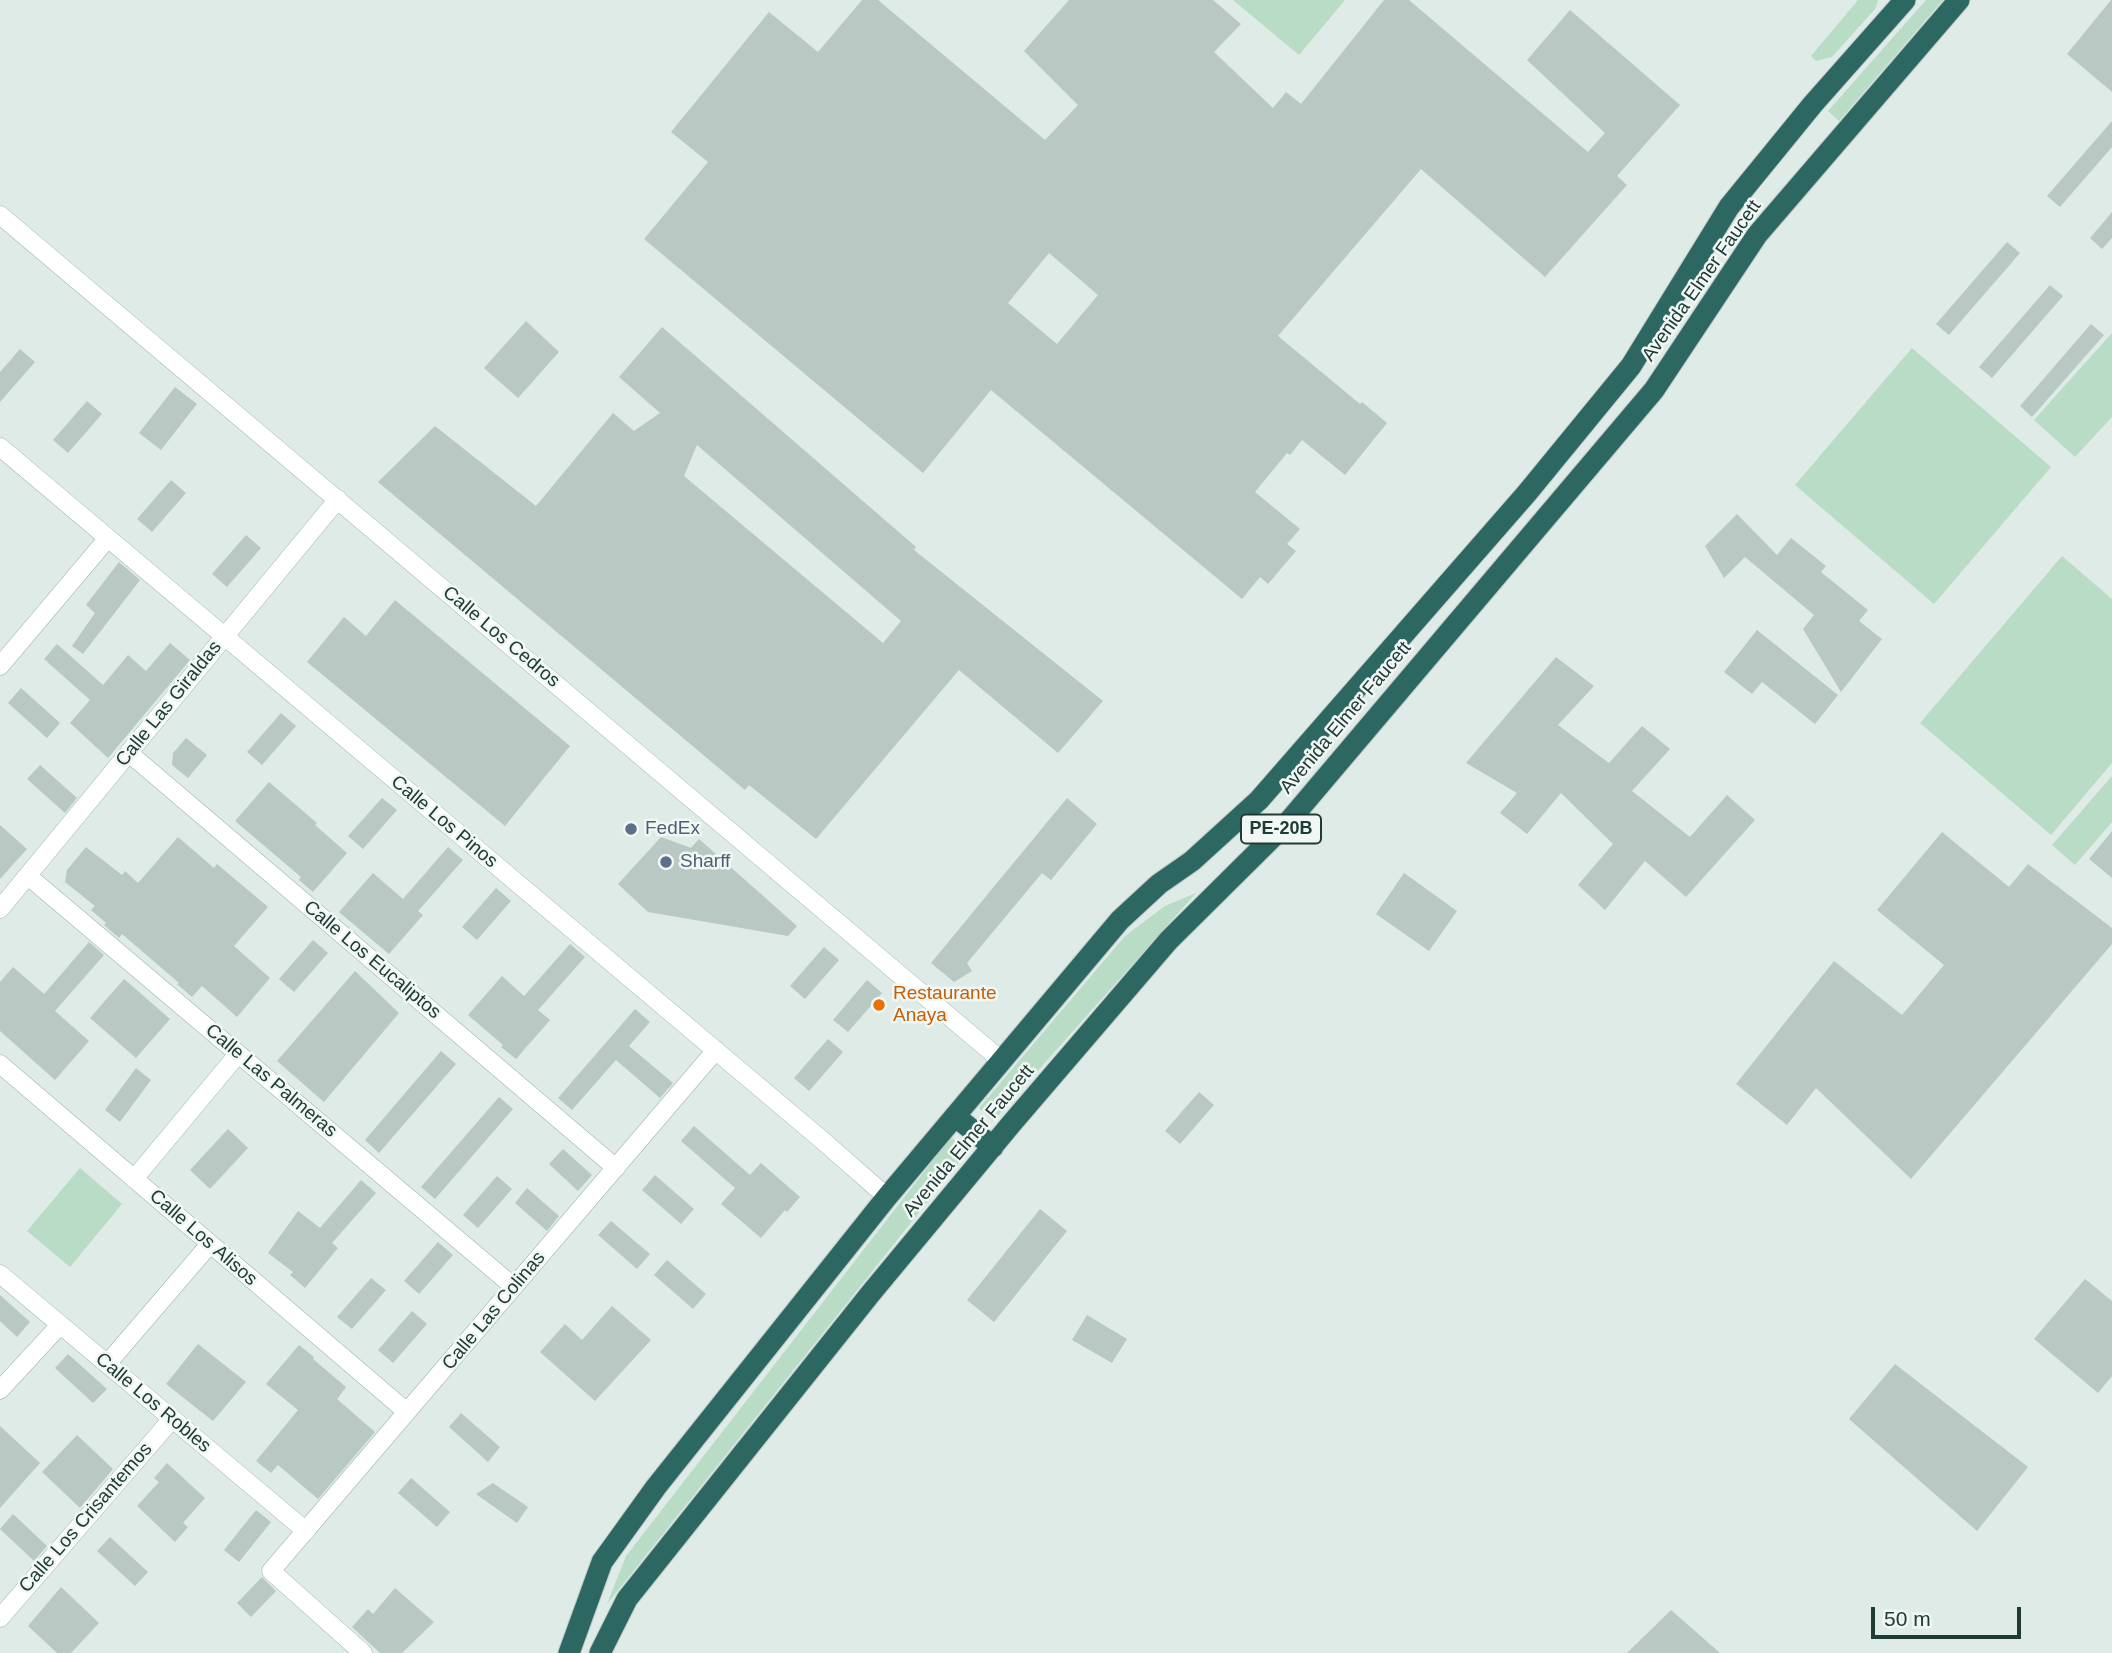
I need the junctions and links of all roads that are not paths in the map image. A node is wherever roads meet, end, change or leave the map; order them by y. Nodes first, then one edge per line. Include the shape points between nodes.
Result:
1 (1905, 0) edge
2 (1959, 0) edge
3 (0, 215) edge
4 (0, 447) edge
5 (338, 499) junction
6 (108, 538) junction
7 (224, 636) junction
8 (0, 666) edge
9 (128, 753) junction
10 (28, 876) junction
11 (0, 909) edge
12 (716, 1050) junction
13 (238, 1054) junction
14 (1002, 1061) junction
15 (0, 1064) edge
16 (955, 1116) junction
17 (993, 1147) junction
18 (615, 1168) junction
19 (134, 1179) junction
20 (887, 1197) junction
21 (210, 1244) junction
22 (0, 1274) edge
23 (514, 1287) junction
24 (60, 1325) junction
25 (107, 1364) junction
26 (0, 1390) edge
27 (407, 1412) junction
28 (172, 1419) junction
29 (306, 1531) junction
30 (0, 1618) edge
31 (363, 1653) edge
32 (569, 1653) edge
33 (600, 1653) edge

1 - 14 highway, Avenida Elmer Faucett / PE-20B via 1728,207 1631,366 1527,492 1259,800 1120,920
2 - 17 highway, Avenida Elmer Faucett / PE-20B via 1758,235 1654,390 1289,821 1169,940
3 - 5 street, Calle Los Cedros
4 - 6 street, Calle Los Pinos
5 - 7 street, Calle Las Giraldas
5 - 14 street, Calle Los Cedros
6 - 7 street, Calle Los Pinos
6 - 8 street
7 - 9 street, Calle Las Giraldas
7 - 12 street, Calle Los Pinos
9 - 10 street, Calle Las Giraldas
9 - 18 street, Calle Los Eucaliptos
10 - 11 street, Calle Las Giraldas
10 - 13 street, Calle Las Palmeras
12 - 18 street, Calle Las Colinas
12 - 20 street, Calle Los Pinos
13 - 19 street
13 - 23 street, Calle Las Palmeras
14 - 16 highway, Avenida Elmer Faucett / PE-20B
15 - 19 street, Calle Los Alisos
16 - 17 highway
16 - 20 highway, Avenida Elmer Faucett / PE-20B
17 - 33 highway, Avenida Elmer Faucett / PE-20B via 627,1599
18 - 23 street, Calle Las Colinas
19 - 21 street, Calle Los Alisos
20 - 32 highway, Avenida Elmer Faucett / PE-20B via 656,1487 602,1562
21 - 25 street
21 - 27 street, Calle Los Alisos
22 - 24 street, Calle Los Robles
23 - 27 street, Calle Las Colinas
24 - 25 street, Calle Los Robles
24 - 26 street
25 - 28 street, Calle Los Robles
27 - 29 street, Calle Las Colinas
28 - 29 street, Calle Los Robles
28 - 30 street, Calle Los Crisantemos
29 - 31 street, Calle Las Colinas via 271,1571

